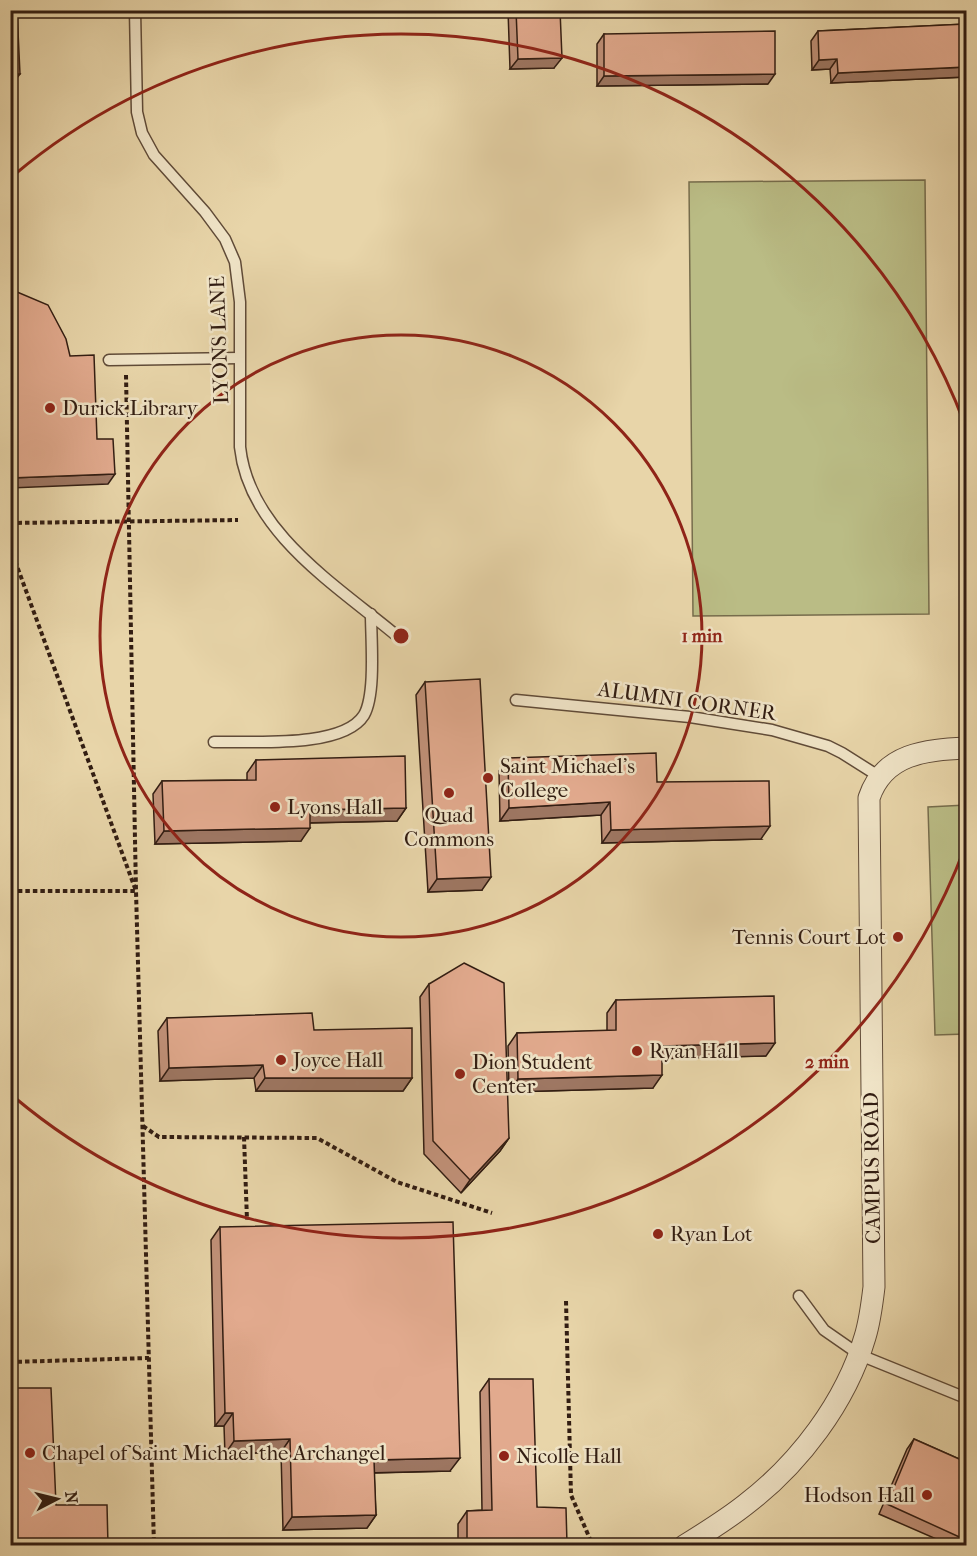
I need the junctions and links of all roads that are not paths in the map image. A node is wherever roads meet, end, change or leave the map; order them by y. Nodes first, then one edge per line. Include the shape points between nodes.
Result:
1 (135, 10) edge
2 (239, 358) junction
3 (108, 360) dead end
4 (370, 614) junction
5 (397, 636) dead end
6 (516, 700) dead end
7 (214, 742) dead end
8 (966, 748) edge
9 (880, 777) junction
10 (799, 1296) dead end
11 (860, 1355) junction
12 (966, 1398) edge
13 (684, 1545) edge

1 - 2 lane, LYONS LANE via 137,112 142,133 154,155 225,239 236,262
2 - 3 lane
2 - 4 lane, LYONS LANE via 242,465 258,504 287,541
4 - 5 lane, LYONS LANE
4 - 7 lane via 371,690 364,715 346,732 303,740
6 - 9 lane, ALUMNI CORNER via 690,717 772,730 828,746
8 - 9 street, CAMPUS ROAD via 916,753 902,758
9 - 11 street, CAMPUS ROAD via 869,798 868,814 874,1287
10 - 11 lane via 824,1330
11 - 12 lane
11 - 13 street, CAMPUS ROAD via 835,1404 787,1467 746,1504

